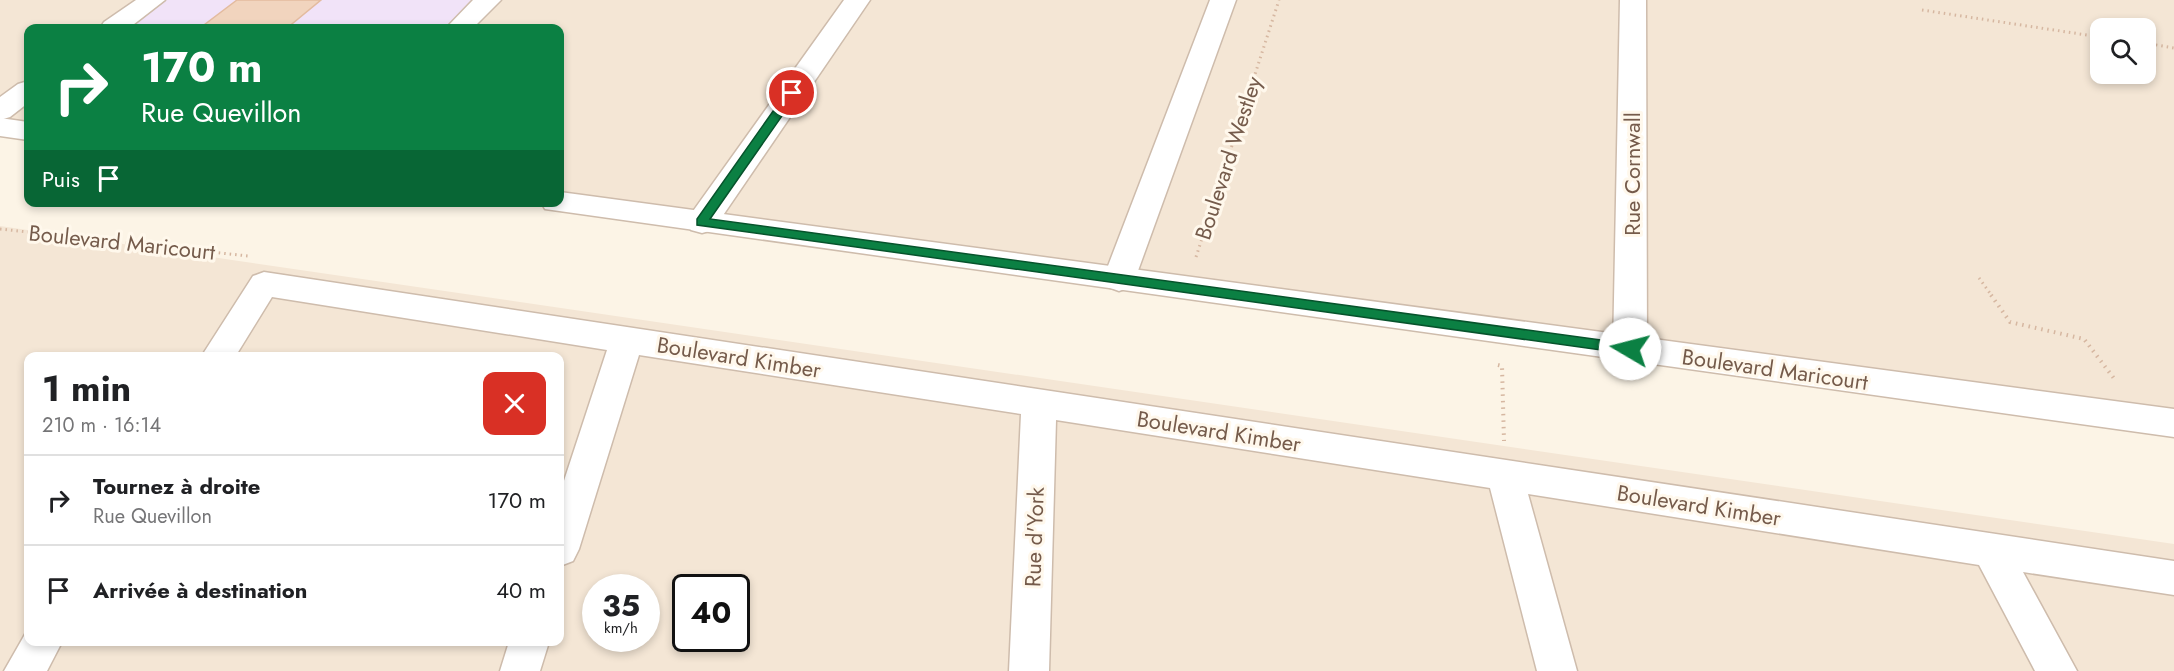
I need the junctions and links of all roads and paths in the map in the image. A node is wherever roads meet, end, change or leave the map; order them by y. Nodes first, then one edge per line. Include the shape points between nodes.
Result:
1 (152, 0) edge
2 (488, 0) edge
3 (857, 0) edge
4 (1224, 0) edge
5 (1279, 0) edge
6 (1633, 0) edge
7 (1922, 10) dead end
8 (119, 24) edge
9 (463, 24) edge
10 (2090, 35) edge
11 (2156, 45) edge
12 (2174, 48) edge
13 (24, 93) edge
14 (0, 111) edge
15 (0, 127) edge
16 (24, 130) edge
17 (564, 203) edge
18 (702, 222) junction
19 (0, 229) edge
20 (243, 255) dead end
21 (1979, 278) dead end
22 (1119, 279) junction
23 (1186, 288) junction
24 (627, 340) junction
25 (1630, 349) junction
26 (221, 352) edge
27 (1490, 364) dead end
28 (1039, 403) junction
29 (2160, 421) edge
30 (1505, 461) junction
31 (564, 537) edge
32 (1991, 550) junction
33 (2174, 578) edge
34 (40, 646) edge
35 (529, 646) edge
36 (24, 671) edge
37 (520, 671) edge
38 (1029, 671) edge
39 (1557, 671) edge
40 (2057, 671) edge

1 - 8 street
2 - 9 street
3 - 18 street
4 - 22 street
5 - 23 path, Boulevard Westley
6 - 25 street, Rue Cornwall
7 - 10 path
11 - 12 path
13 - 14 street
15 - 16 street
17 - 18 street, Boulevard Maricourt
18 - 22 street, Boulevard Maricourt
19 - 20 path, Boulevard Maricourt
21 - 29 path via 2010,322 2084,339
22 - 23 street, Boulevard Maricourt
23 - 25 street, Boulevard Maricourt
24 - 26 street, Boulevard Kimber via 264,284
24 - 28 street, Boulevard Kimber
24 - 31 street
25 - 29 street, Boulevard Maricourt
27 - 30 path via 1502,366
28 - 30 street, Boulevard Kimber
28 - 38 street, Rue d'York
30 - 32 street, Boulevard Kimber
30 - 39 street
32 - 33 street, Boulevard Kimber
32 - 40 street
34 - 36 street
35 - 37 street

